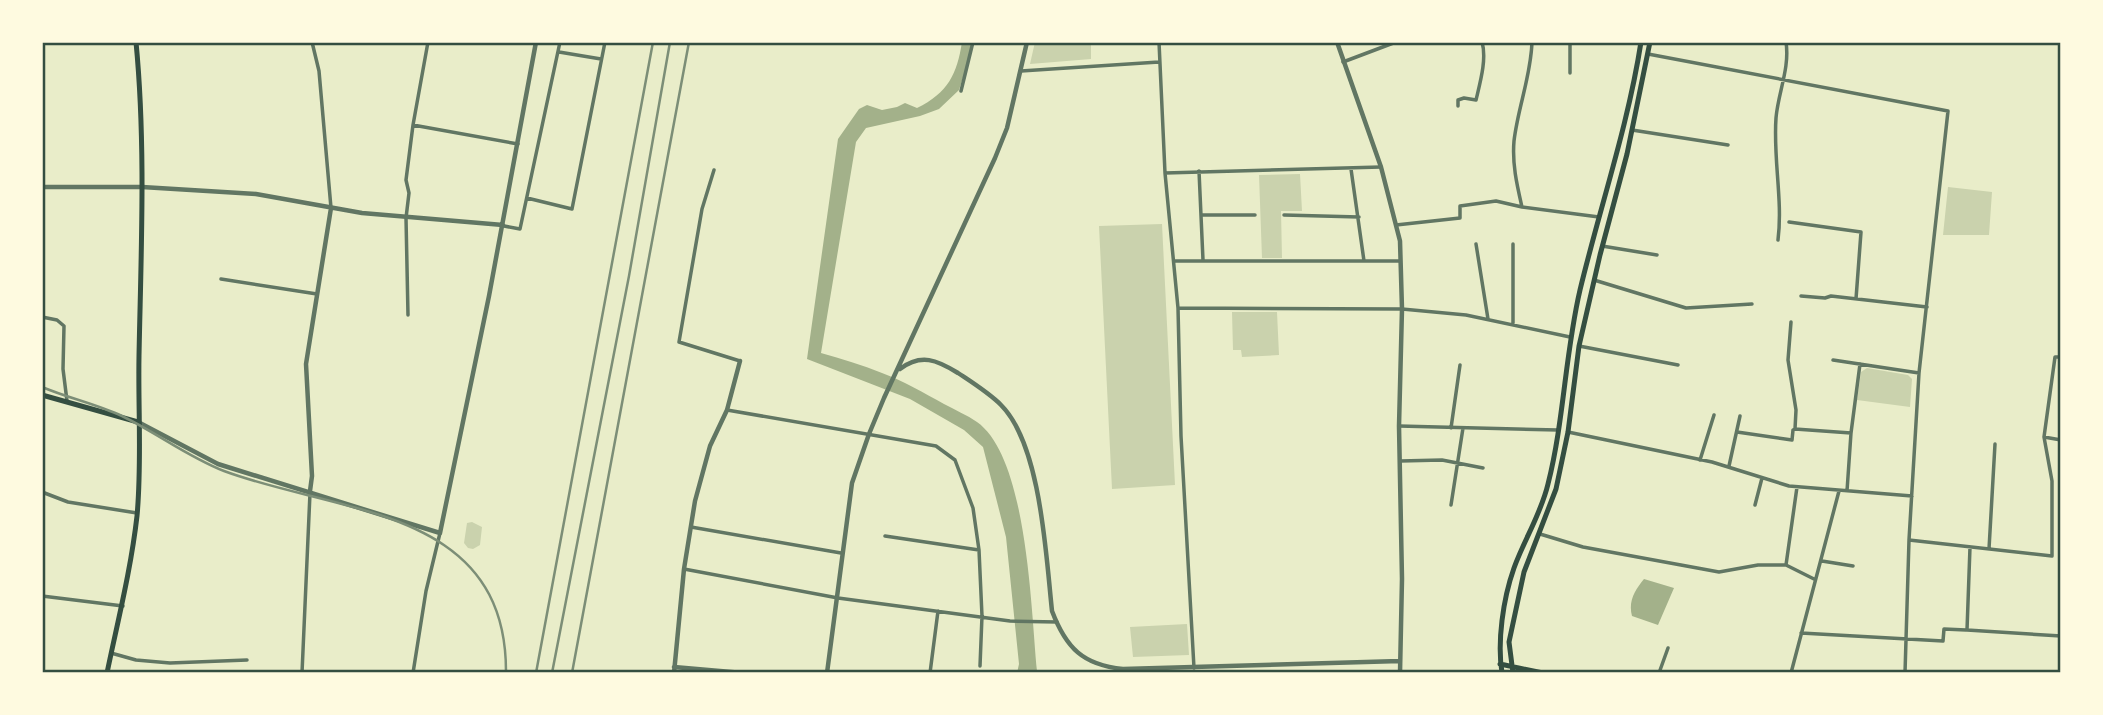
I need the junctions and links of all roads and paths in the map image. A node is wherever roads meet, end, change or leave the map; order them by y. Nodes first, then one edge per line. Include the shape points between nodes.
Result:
1 (136, 42) edge
2 (312, 42) edge
3 (428, 42) edge
4 (536, 42) edge
5 (560, 42) edge
6 (605, 42) edge
7 (973, 42) edge
8 (1027, 42) edge
9 (1159, 42) edge
10 (1337, 42) edge
11 (1396, 42) edge
12 (1482, 42) edge
13 (1532, 42) edge
14 (1570, 42) edge
15 (1641, 42) edge
16 (1650, 42) edge
17 (1786, 42) edge
18 (558, 52) junction
19 (1648, 54) junction
20 (601, 60) junction
21 (1159, 62) junction
22 (1343, 62) junction
23 (1021, 71) junction
24 (1570, 73) dead end
25 (1785, 79) junction
26 (961, 91) dead end
27 (1458, 106) dead end
28 (413, 125) junction
29 (1632, 130) junction
30 (517, 144) junction
31 (1728, 145) dead end
32 (2061, 147) edge
33 (2061, 156) edge
34 (2061, 162) edge
35 (1381, 167) junction
36 (1351, 169) junction
37 (714, 170) dead end
38 (1199, 171) junction
39 (1165, 173) junction
40 (42, 187) edge
41 (142, 187) junction
42 (527, 198) junction
43 (1522, 207) junction
44 (331, 208) junction
45 (1201, 215) junction
46 (1255, 215) dead end
47 (1284, 215) dead end
48 (1359, 217) junction
49 (406, 218) junction
50 (1599, 218) junction
51 (1609, 220) junction
52 (1789, 222) dead end
53 (503, 225) junction
54 (1396, 225) junction
55 (1778, 240) dead end
56 (1476, 244) dead end
57 (1513, 244) dead end
58 (1602, 246) junction
59 (1657, 255) dead end
60 (1175, 261) junction
61 (1203, 261) junction
62 (1364, 261) junction
63 (1400, 261) junction
64 (221, 279) dead end
65 (1594, 280) junction
66 (317, 294) junction
67 (1801, 296) dead end
68 (1856, 299) junction
69 (1752, 304) dead end
70 (1927, 307) junction
71 (1178, 308) junction
72 (1402, 309) junction
73 (408, 315) dead end
74 (42, 317) edge
75 (1489, 319) junction
76 (1791, 322) dead end
77 (1513, 324) junction
78 (1570, 337) junction
79 (1579, 346) junction
80 (2061, 357) edge
81 (1833, 360) dead end
82 (740, 361) joint
83 (1860, 364) junction
84 (1460, 365) dead end
85 (1678, 365) dead end
86 (898, 371) junction
87 (1919, 373) junction
88 (42, 395) edge
89 (67, 401) junction
90 (727, 410) junction
91 (1714, 415) dead end
92 (1740, 416) dead end
93 (138, 422) junction
94 (1399, 426) junction
95 (1451, 428) junction
96 (1463, 428) junction
97 (1795, 429) junction
98 (1558, 430) junction
99 (1568, 432) junction
100 (1737, 432) junction
101 (869, 433) junction
102 (1851, 433) junction
103 (2044, 438) junction
104 (2061, 440) edge
105 (1995, 444) dead end
106 (1700, 460) junction
107 (1400, 461) junction
108 (1457, 462) junction
109 (1729, 467) junction
110 (1483, 468) dead end
111 (1762, 478) junction
112 (1797, 487) junction
113 (310, 491) junction
114 (1839, 491) junction
115 (1847, 491) junction
116 (42, 492) edge
117 (1912, 496) junction
118 (1451, 505) dead end
119 (1755, 505) dead end
120 (137, 513) junction
121 (690, 527) junction
122 (440, 533) junction
123 (1540, 534) junction
124 (885, 536) dead end
125 (1909, 540) junction
126 (1970, 547) junction
127 (1989, 549) junction
128 (979, 550) junction
129 (841, 553) junction
130 (1822, 561) junction
131 (1786, 565) junction
132 (1853, 566) dead end
133 (684, 569) junction
134 (1815, 579) junction
135 (42, 596) edge
136 (838, 598) junction
137 (123, 607) junction
138 (938, 611) junction
139 (982, 616) junction
140 (1056, 622) junction
141 (1967, 630) junction
142 (1801, 633) junction
143 (2061, 636) edge
144 (1906, 640) junction
145 (1668, 648) dead end
146 (111, 653) junction
147 (247, 660) dead end
148 (1400, 661) junction
149 (1500, 664) junction
150 (980, 666) dead end
151 (1194, 668) junction
152 (1512, 669) edge
153 (674, 670) edge
154 (107, 673) edge
155 (302, 673) edge
156 (413, 673) edge
157 (743, 673) edge
158 (827, 673) edge
159 (930, 673) edge
160 (1400, 673) edge
161 (1502, 673) edge
162 (1543, 673) edge
163 (1659, 673) edge
164 (1791, 673) edge
165 (1905, 673) edge

1 - 41 main road
2 - 44 street via 320,71
3 - 28 street
4 - 30 street
5 - 18 street
6 - 20 street
7 - 26 street
8 - 23 street
9 - 21 street
10 - 22 street
11 - 22 street
12 - 27 street via 1476,100 1458,100
13 - 43 street via 1514,140 1513,166
14 - 24 street
15 - 50 main road
16 - 19 main road
17 - 25 street
18 - 20 street
18 - 42 street
19 - 25 street
19 - 29 main road
20 - 42 street via 572,209
21 - 23 street
21 - 39 street
22 - 35 street
23 - 86 street via 995,158
25 - 55 street via 1777,116
25 - 70 street via 1948,111
28 - 30 street
28 - 49 street
29 - 31 street
29 - 51 main road
30 - 53 street
32 - 33 street
33 - 34 street
35 - 36 street
35 - 54 street
36 - 38 street
36 - 48 street
37 - 82 street via 702,209 679,342
38 - 39 street
38 - 45 street
39 - 60 street
40 - 41 street
41 - 44 street via 256,194
41 - 93 main road
42 - 53 street via 520,229
43 - 50 street
43 - 54 street via 1496,201 1474,203 1460,206 1460,218
44 - 49 street
44 - 66 street
45 - 46 street
45 - 61 street
47 - 48 street
48 - 62 street
49 - 53 street
49 - 73 street
50 - 51 main road
50 - 78 main road
51 - 58 main road
52 - 68 street via 1861,232
53 - 122 street
54 - 63 street
56 - 75 street
57 - 77 street
58 - 59 street
58 - 65 main road
60 - 61 street
60 - 71 street
61 - 62 street
62 - 63 street
63 - 72 street
64 - 66 street
65 - 69 street via 1686,308
65 - 79 main road
66 - 113 street via 306,364
67 - 68 street
68 - 70 street
70 - 87 street
71 - 72 street
71 - 151 street
72 - 75 street
72 - 94 street
74 - 89 street via 64,326
75 - 77 street
76 - 97 street via 1788,360
77 - 78 street
78 - 98 main road
79 - 85 street
79 - 99 main road
80 - 103 street via 2055,357
81 - 83 street
82 - 90 street
83 - 87 street
83 - 102 street
84 - 95 street
86 - 101 street
86 - 140 street via 911,360 933,361 1002,406 1013,421 1034,481
87 - 117 street
88 - 89 main road
89 - 93 main road
90 - 101 street
90 - 121 street via 710,446
91 - 106 street
92 - 100 street
93 - 113 street via 218,464
93 - 120 main road
94 - 95 street
94 - 107 street
95 - 96 street
96 - 98 street
96 - 108 street
97 - 100 street via 1791,440
97 - 102 street
98 - 99 main road
98 - 149 main road via 1548,486 1514,570 1498,643
99 - 106 street
99 - 123 main road via 1556,489
100 - 109 street
101 - 128 street via 936,446 954,460 973,508
101 - 129 street via 852,484
102 - 115 street
103 - 104 street
103 - 127 street via 2052,481 2052,556
105 - 127 street
106 - 109 street
107 - 108 street
107 - 148 street
108 - 110 street
108 - 118 street
109 - 111 street
111 - 112 street
111 - 119 street
112 - 114 street
112 - 131 street
113 - 122 street
113 - 155 street
114 - 115 street
114 - 130 street
115 - 117 street
116 - 120 street via 68,502
117 - 125 street
120 - 137 main road
121 - 129 street
121 - 133 street
122 - 156 street
123 - 131 street via 1583,547 1719,572
123 - 152 main road via 1524,572 1509,642
124 - 128 street
125 - 126 street
125 - 144 street
126 - 127 street
126 - 141 street
128 - 139 street
129 - 136 street
130 - 132 street
130 - 134 street
131 - 134 street
133 - 136 street
133 - 153 street
134 - 142 street
135 - 137 street
136 - 138 street
136 - 158 street
137 - 146 main road
138 - 139 street
138 - 159 street
139 - 140 street
139 - 150 street
140 - 151 street via 1092,664 1123,669
141 - 143 street
141 - 144 street via 1944,629 1943,641
142 - 144 street
142 - 164 street
144 - 165 street
145 - 163 street
146 - 147 street via 170,663
146 - 154 main road
148 - 151 street
148 - 160 street
149 - 152 main road
149 - 161 main road
152 - 162 main road
153 - 157 street

